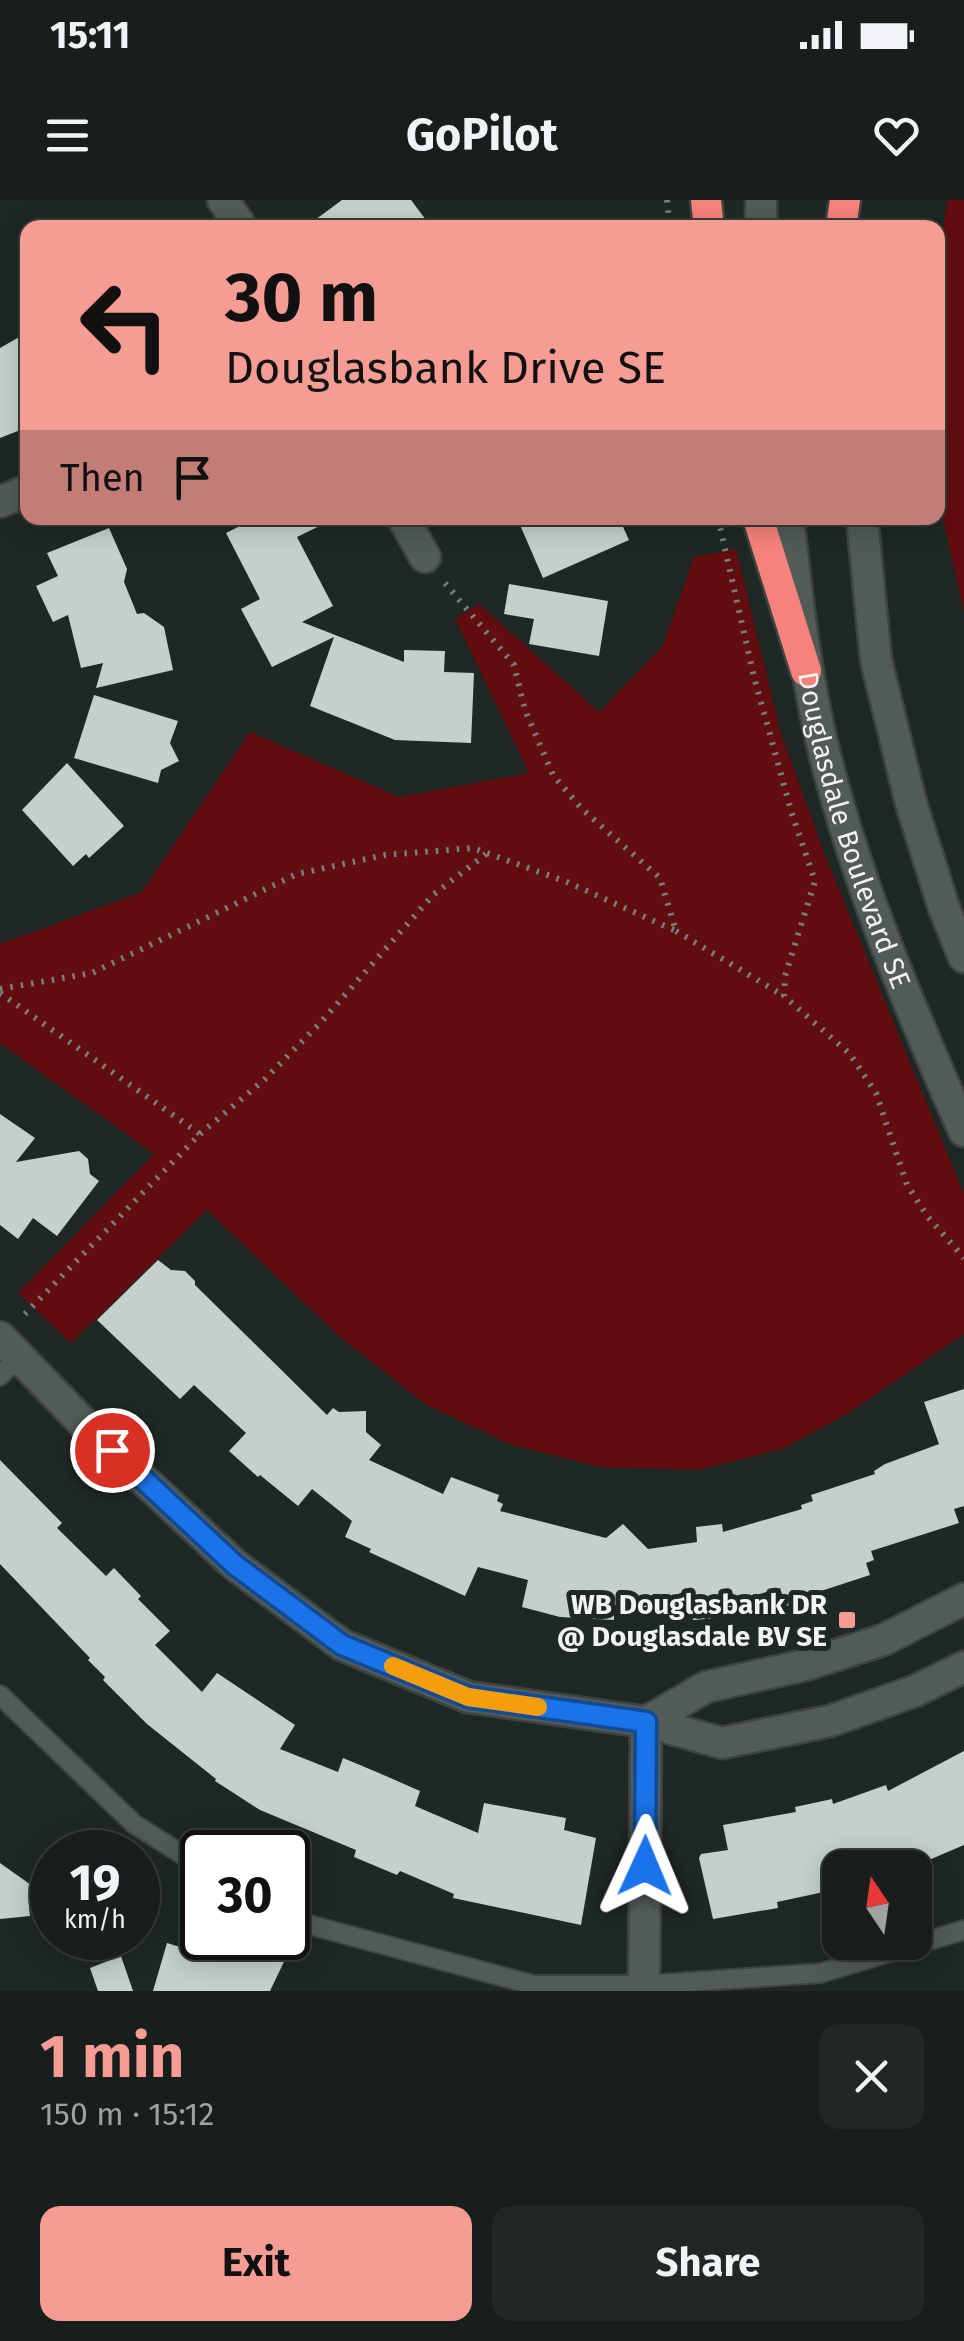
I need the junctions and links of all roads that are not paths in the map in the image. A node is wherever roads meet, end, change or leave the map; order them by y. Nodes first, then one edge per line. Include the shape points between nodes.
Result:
1 (407, 525) edge
2 (760, 525) edge
3 (789, 525) edge
4 (863, 525) edge
5 (425, 558) road end
6 (806, 671) junction
7 (964, 957) edge
8 (964, 1131) edge
9 (6, 1356) edge
10 (964, 1599) edge
11 (964, 1667) edge
12 (0, 1695) edge
13 (646, 1722) junction
14 (180, 1853) edge
15 (310, 1926) edge
16 (964, 1930) edge
17 (644, 1988) edge

1 - 5 street
2 - 6 highway
3 - 6 street, Douglasdale Boulevard SE
4 - 7 street via 876,660 911,803
6 - 8 street, Douglasdale Boulevard SE via 866,888
9 - 13 street via 235,1565 342,1645 468,1697
10 - 13 street via 883,1640 805,1666 706,1686
11 - 13 street via 830,1721 722,1743
12 - 14 lane via 134,1824
13 - 17 street
15 - 17 lane via 534,1985
16 - 17 lane via 821,1974

